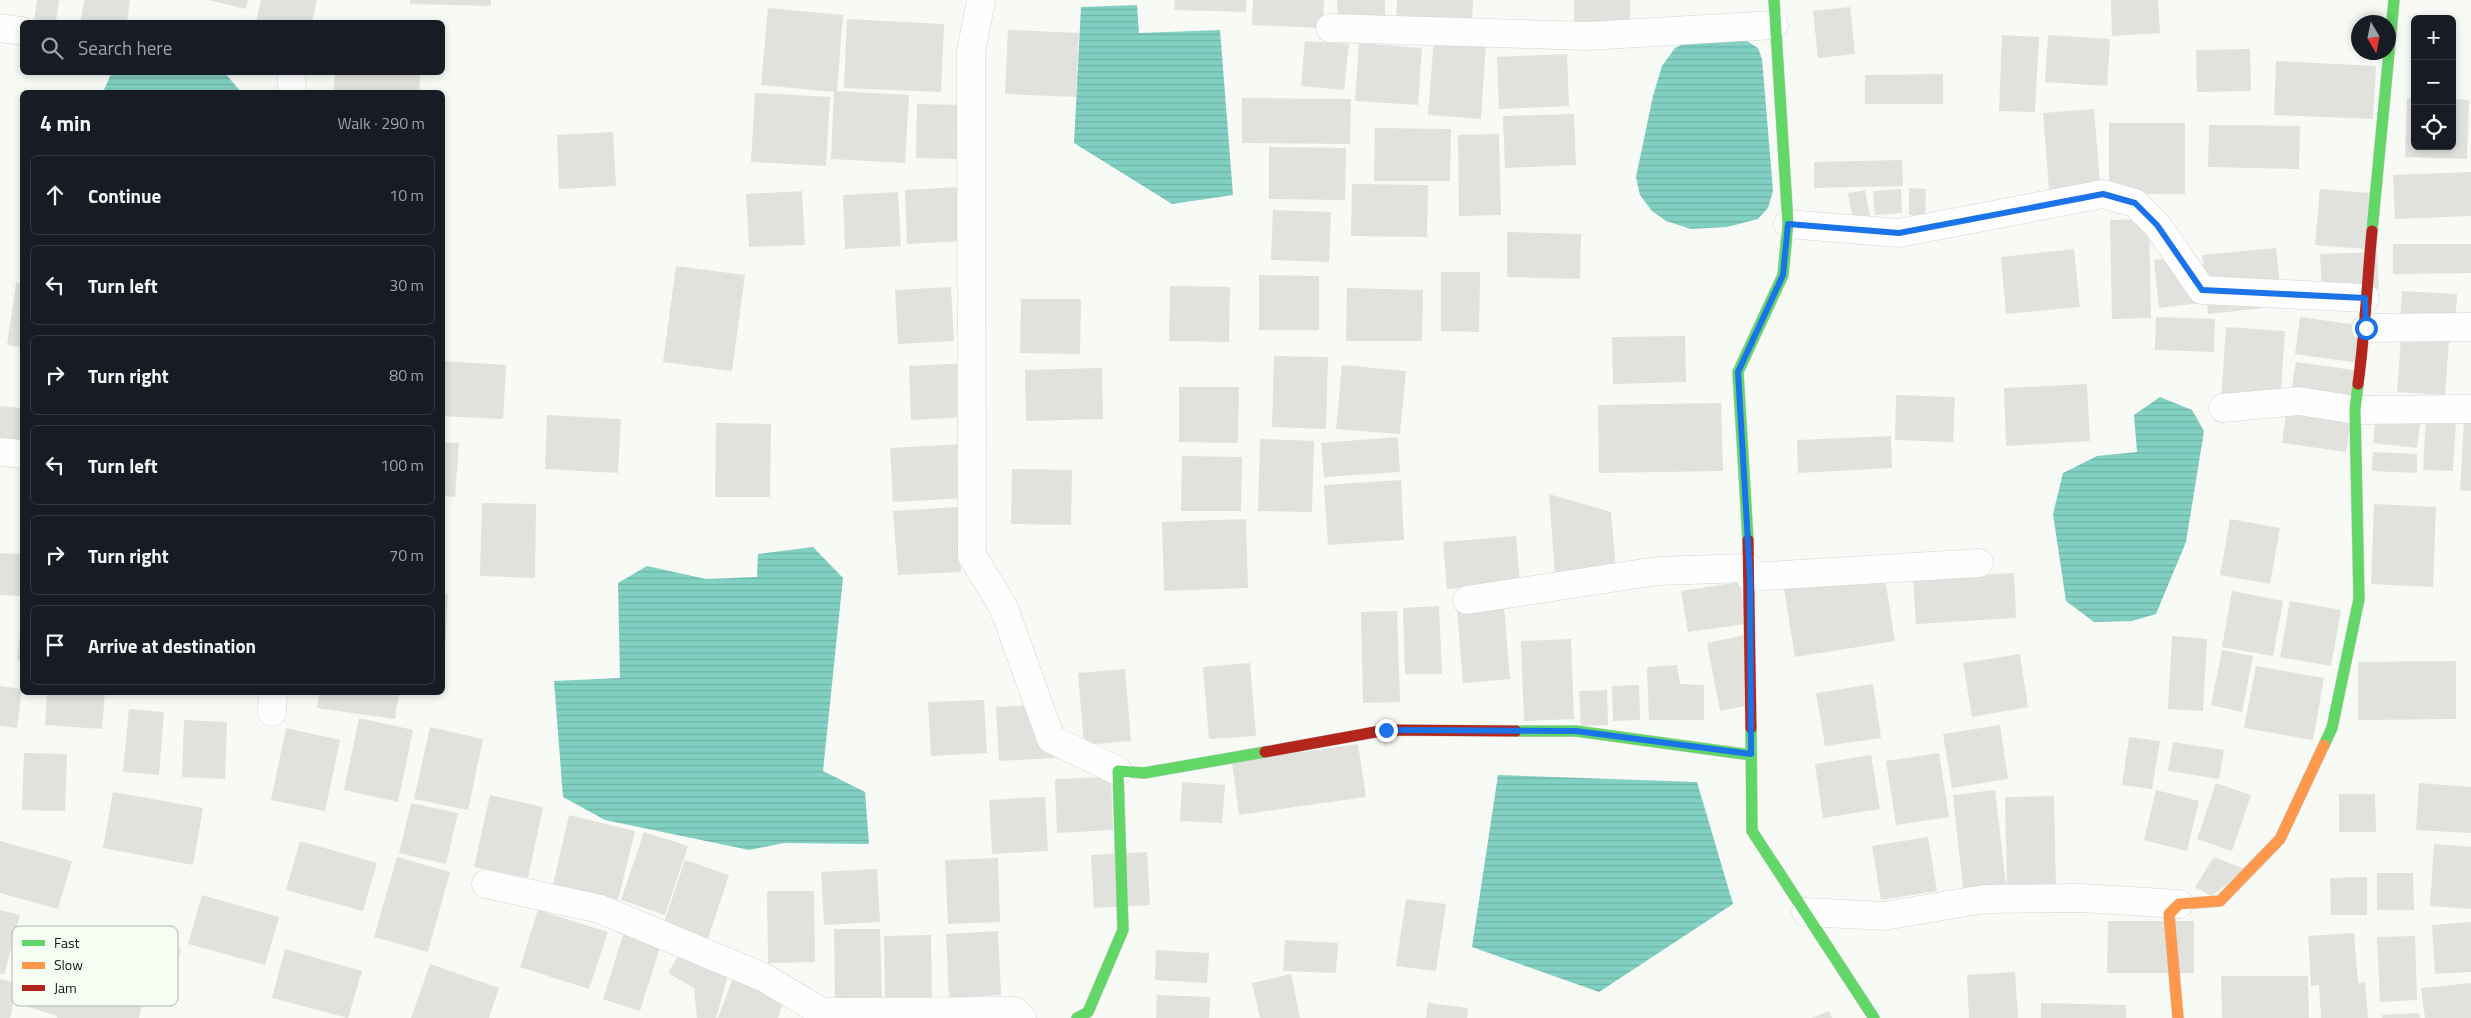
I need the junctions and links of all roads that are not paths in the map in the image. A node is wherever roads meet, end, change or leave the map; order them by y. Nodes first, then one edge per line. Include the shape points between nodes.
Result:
1 (981, 0) edge
2 (2394, 0) edge
3 (1774, 12) edge
4 (0, 28) edge
5 (1330, 28) dead end
6 (20, 31) edge
7 (291, 75) edge
8 (292, 90) edge
9 (1788, 224) junction
10 (2365, 298) junction
11 (2471, 327) edge
12 (2366, 328) junction
13 (2223, 408) dead end
14 (2471, 409) edge
15 (2355, 410) junction
16 (0, 452) edge
17 (20, 454) edge
18 (1979, 563) dead end
19 (1750, 572) junction
20 (1467, 600) dead end
21 (1751, 754) junction
22 (1118, 771) junction
23 (486, 884) dead end
24 (2179, 904) junction
25 (1806, 912) junction
26 (1022, 1018) edge
27 (1077, 1018) edge
28 (1874, 1018) edge
29 (2178, 1018) edge

1 - 22 street via 971,52 972,556 1002,606 1051,739
2 - 10 street
3 - 5 street via 1587,36
3 - 9 street
4 - 6 street
7 - 8 street
9 - 10 street via 1899,233 2103,194 2135,203 2157,225 2202,290
9 - 19 street via 1783,275 1738,372
10 - 12 street
11 - 12 street
12 - 15 street
13 - 15 street via 2299,402
14 - 15 street
15 - 24 street via 2359,599 2332,728 2280,839 2220,901
16 - 17 street
18 - 19 street
19 - 20 street via 1657,570
19 - 21 street
21 - 22 street via 1576,731 1386,730 1144,773
21 - 25 street via 1752,831
22 - 27 street via 1123,930 1088,1012
23 - 26 street via 600,909 763,977 822,1012 1014,1011
24 - 25 street via 2080,898 1984,899 1884,916
24 - 29 street via 2170,914
25 - 28 street

